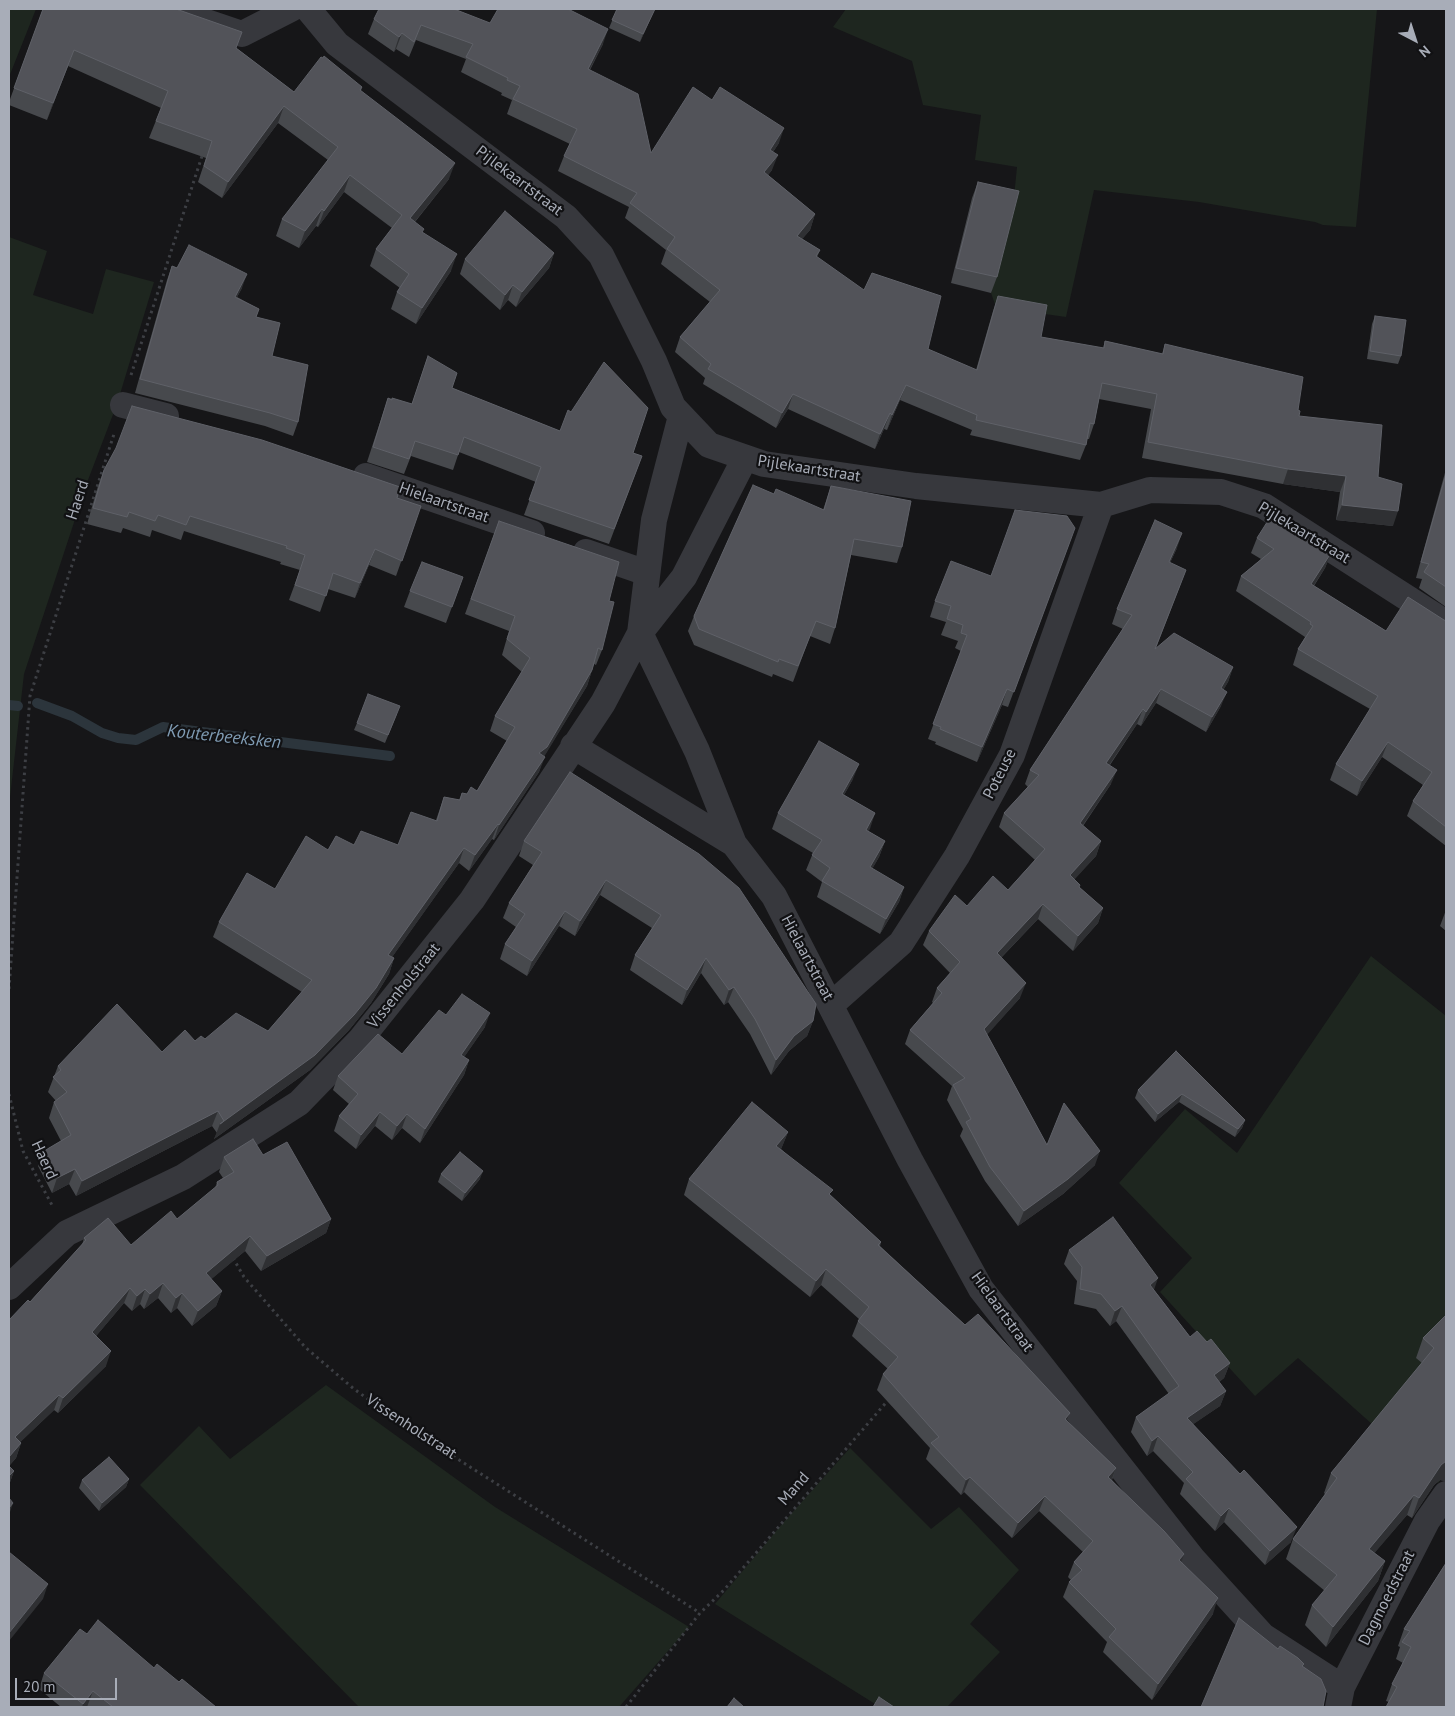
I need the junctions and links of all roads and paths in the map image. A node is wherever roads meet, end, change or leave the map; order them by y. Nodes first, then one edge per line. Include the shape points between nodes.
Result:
1 (168, 9) edge
2 (291, 9) edge
3 (308, 9) edge
4 (206, 145) edge
5 (123, 405) junction
6 (681, 416) junction
7 (188, 422) edge
8 (745, 458) junction
9 (346, 470) edge
10 (1101, 505) junction
11 (648, 573) junction
12 (1446, 623) edge
13 (640, 633) junction
14 (573, 746) junction
15 (734, 844) junction
16 (9, 989) edge
17 (832, 1004) junction
18 (9, 1094) edge
19 (66, 1233) junction
20 (229, 1252) edge
21 (9, 1287) edge
22 (896, 1391) edge
23 (1446, 1494) edge
24 (700, 1613) junction
25 (1340, 1697) edge
26 (626, 1707) edge

1 - 2 street via 242,34
3 - 6 street, Pijlekaartstraat via 337,44 566,217 601,255 654,361 673,407
4 - 5 path, Haerd via 139,345
5 - 7 street
5 - 16 path, Haerd via 30,696
6 - 8 street, Pijlekaartstraat via 709,445
6 - 11 street via 654,520
8 - 10 street, Pijlekaartstraat via 764,464 916,486
8 - 13 street via 684,577
9 - 11 street, Hielaartstraat
10 - 12 street, Pijlekaartstraat via 1150,490 1221,492 1264,506
10 - 17 street, Poteuse via 1012,755 957,856 901,943
11 - 13 street
13 - 14 street via 603,703
13 - 15 street, Hielaartstraat via 697,751
14 - 15 street, Hielaartstraat
14 - 19 street, Vissenholstraat via 472,900 360,1040 300,1103 183,1177
15 - 17 street, Hielaartstraat via 774,896
17 - 25 street, Hielaartstraat via 910,1160 981,1289 1193,1560 1263,1636
18 - 19 path, Haerd via 23,1151
19 - 21 street, Vissenholstraat
20 - 24 path, Vissenholstraat via 244,1277 305,1347 354,1389 404,1425
22 - 24 path, Mand via 724,1590
23 - 25 street, Dagmoedstraat via 1427,1520
24 - 26 path, Mand

